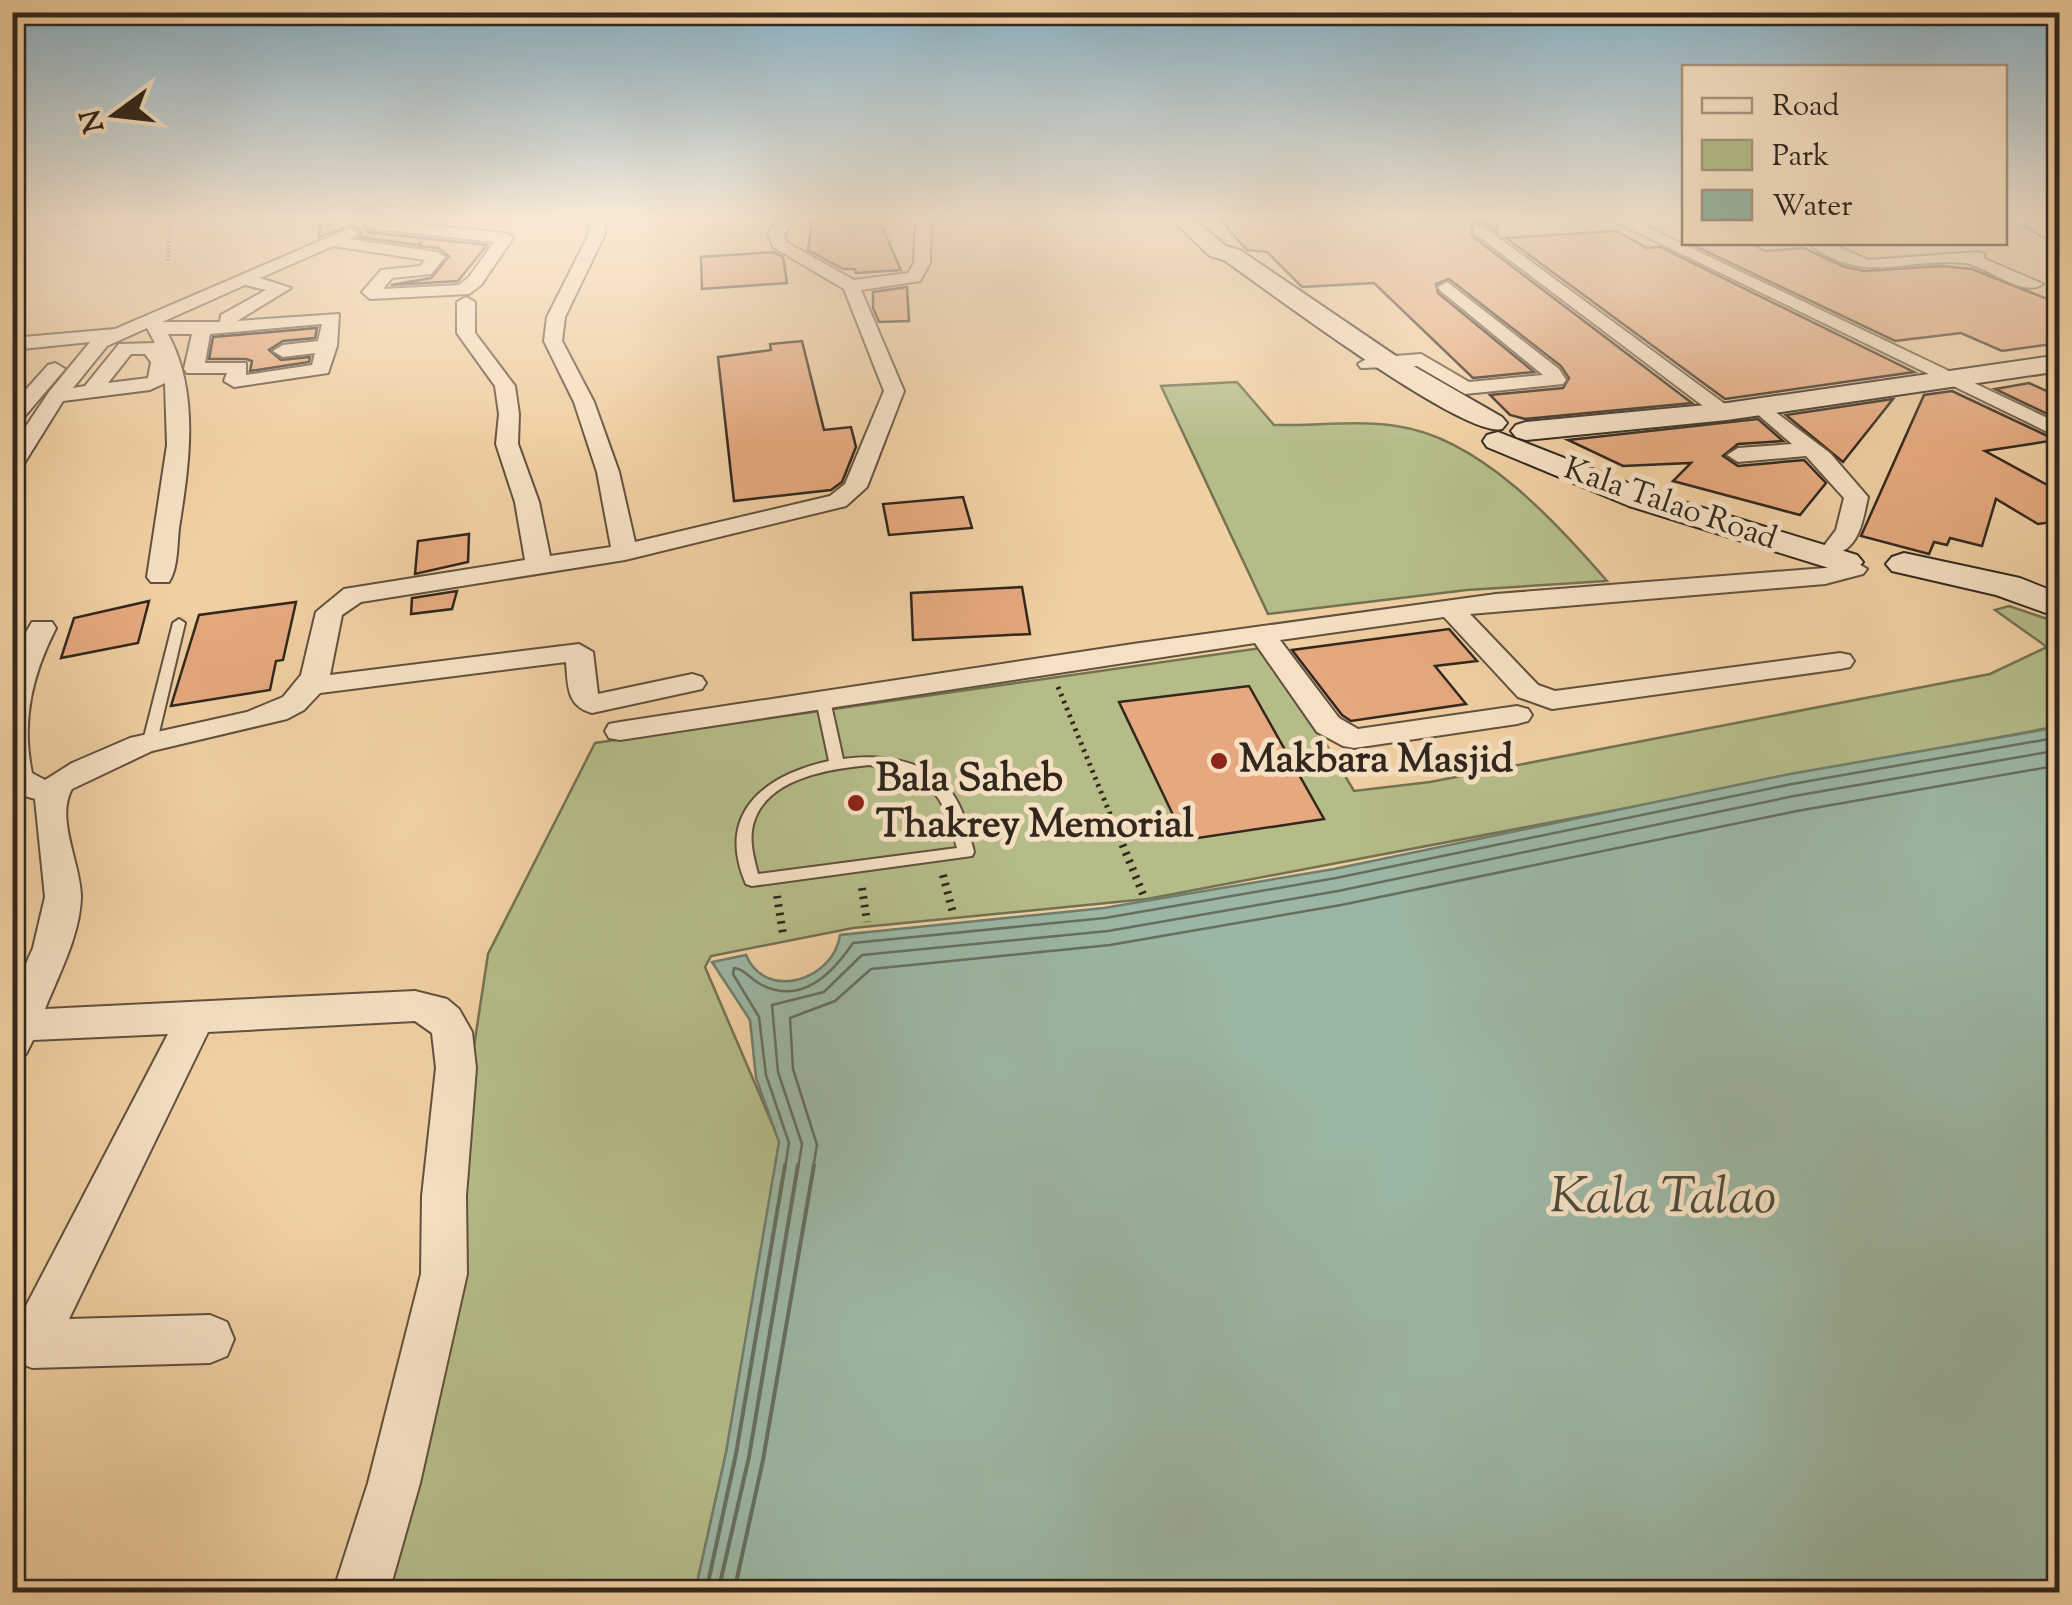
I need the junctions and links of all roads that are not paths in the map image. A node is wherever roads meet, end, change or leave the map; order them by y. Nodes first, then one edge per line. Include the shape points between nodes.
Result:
1 (214, 295) edge
2 (270, 295) edge
3 (567, 295) edge
4 (855, 295) edge
5 (1273, 295) edge
6 (1456, 295) edge
7 (1565, 295) edge
8 (1776, 295) edge
9 (466, 302) dead end
10 (269, 312) dead end
11 (154, 324) junction
12 (202, 329) junction
13 (100, 342) junction
14 (12, 344) edge
15 (55, 346) dead end
16 (328, 346) junction
17 (283, 351) dead end
18 (1378, 363) junction
19 (2060, 363) edge
20 (1952, 380) junction
21 (95, 392) junction
22 (49, 408) junction
23 (1762, 408) junction
24 (1722, 411) junction
25 (14, 416) edge
26 (2060, 432) edge
27 (1505, 433) junction
28 (1811, 449) junction
29 (1738, 455) dead end
30 (12, 465) edge
31 (624, 552) junction
32 (1846, 557) junction
33 (539, 566) junction
34 (160, 577) dead end
35 (2048, 603) edge
36 (1442, 610) junction
37 (179, 623) dead end
38 (42, 628) dead end
39 (1262, 634) junction
40 (1840, 661) dead end
41 (692, 683) dead end
42 (1502, 683) dead end
43 (310, 686) junction
44 (823, 700) junction
45 (1517, 715) dead end
46 (620, 731) dead end
47 (150, 741) junction
48 (837, 762) junction
49 (53, 793) junction
50 (196, 1017) junction
51 (15, 1032) edge
52 (210, 1339) dead end
53 (361, 1592) edge

1 - 11 street
2 - 10 street via 230,317
3 - 31 street via 553,341 608,472
4 - 31 street via 894,390 855,487 811,509
5 - 18 street, Kala Talao Road
6 - 18 street via 1556,380 1465,388 1420,360
7 - 24 street
8 - 20 street
9 - 33 street via 466,333 505,386 507,444
11 - 12 street
11 - 13 street
11 - 34 street via 173,363 180,411
12 - 16 street via 333,318
12 - 16 street via 194,369 239,367 234,381 240,382 316,373
13 - 14 street
13 - 15 street
13 - 21 street
13 - 21 street via 152,348 162,366 157,381
13 - 22 street
13 - 25 street
16 - 17 street
18 - 27 street, Kala Talao Road
19 - 20 street
20 - 23 street
20 - 26 street
21 - 22 street
22 - 25 street
22 - 30 street
23 - 24 street
23 - 28 street
24 - 27 street
27 - 32 street, Kala Talao Road via 1583,469
28 - 29 street
28 - 32 street via 1856,497
31 - 33 street
32 - 35 street, Kala Talao Road via 1873,550 1903,570 2007,600
32 - 36 street via 1825,576
33 - 43 street via 353,595 329,612
36 - 39 street
36 - 40 street via 1528,691 1552,700
36 - 42 street
37 - 47 lane
38 - 49 street via 22,666 13,772 20,784
39 - 44 street
39 - 45 street via 1328,726 1354,739
41 - 43 street via 592,704 583,695 580,652
43 - 47 street via 264,716
44 - 46 street
44 - 48 lane
47 - 49 street via 83,769
48 - 48 lane via 892,763 924,772 944,787 966,852 752,880 742,830 753,806 804,771
49 - 51 street via 63,896 51,948
50 - 51 street
50 - 52 street via 32,1344
50 - 53 street via 416,1006 433,1010 452,1032 456,1068 444,1274

